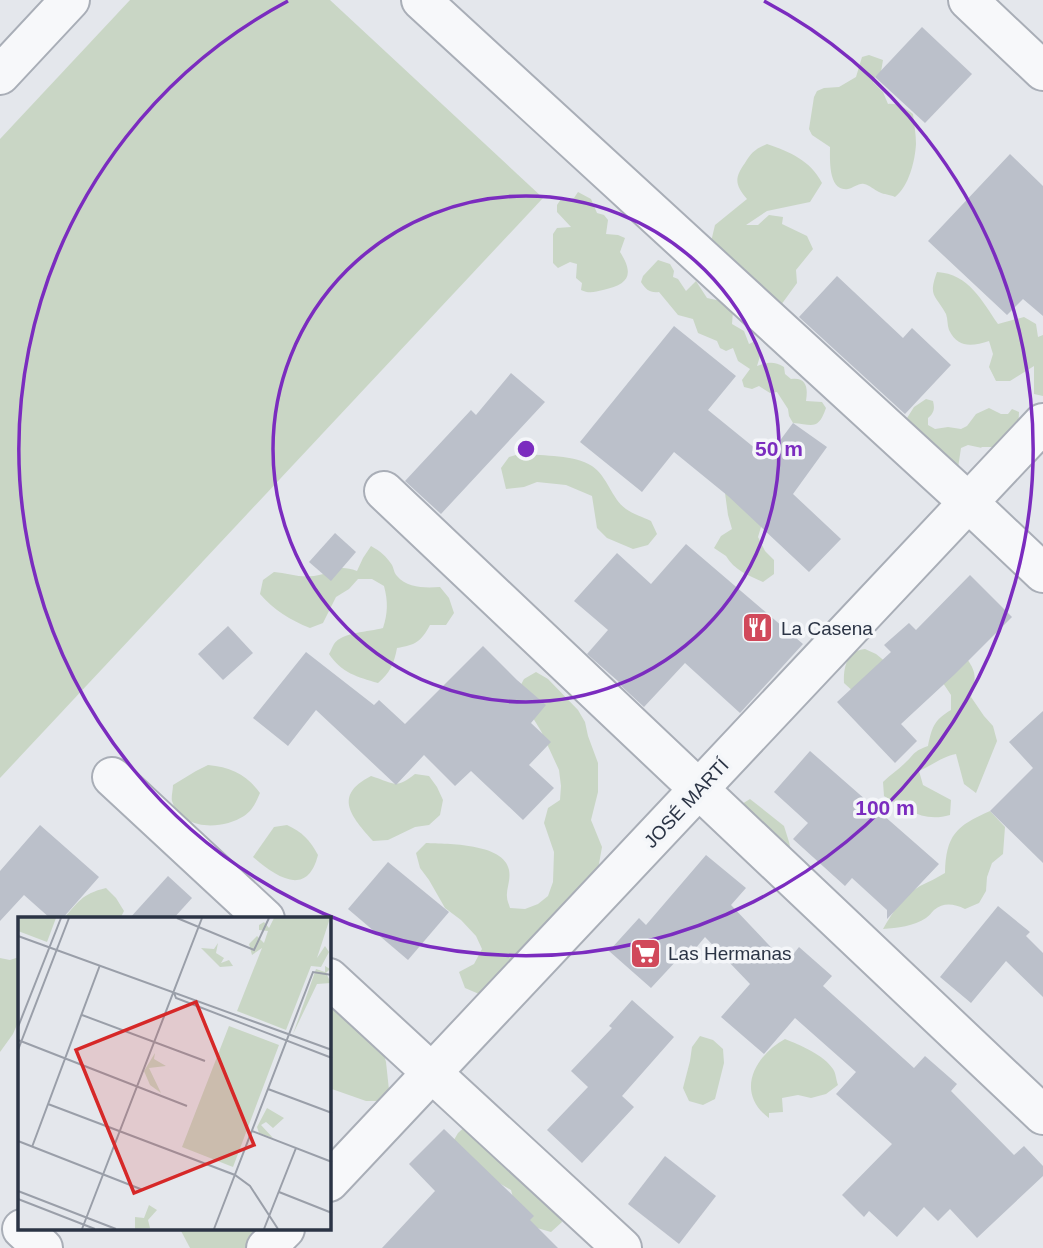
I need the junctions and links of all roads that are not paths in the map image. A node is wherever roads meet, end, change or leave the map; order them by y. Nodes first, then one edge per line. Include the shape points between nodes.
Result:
1 (70, 0) edge
2 (421, 0) edge
3 (968, 0) edge
4 (1043, 71) edge
5 (0, 75) edge
6 (1043, 422) edge
7 (384, 491) dead end
8 (968, 502) junction
9 (1043, 573) edge
10 (112, 777) dead end
11 (699, 789) junction
12 (263, 917) edge
13 (331, 980) edge
14 (432, 1073) junction
15 (1043, 1115) edge
16 (331, 1180) edge
17 (0, 1208) edge
18 (18, 1224) edge
19 (24, 1230) edge
20 (284, 1230) edge
21 (43, 1248) edge
22 (266, 1248) edge
23 (622, 1248) edge

1 - 5 street
2 - 8 street
3 - 4 street
6 - 8 street, JOSÉ MARTÍ
7 - 11 street
8 - 9 street
8 - 11 street, JOSÉ MARTÍ
10 - 12 street
11 - 14 street, JOSÉ MARTÍ
11 - 15 street
13 - 14 street
14 - 16 street, JOSÉ MARTÍ
14 - 23 street
17 - 18 street
19 - 21 street
20 - 22 street

